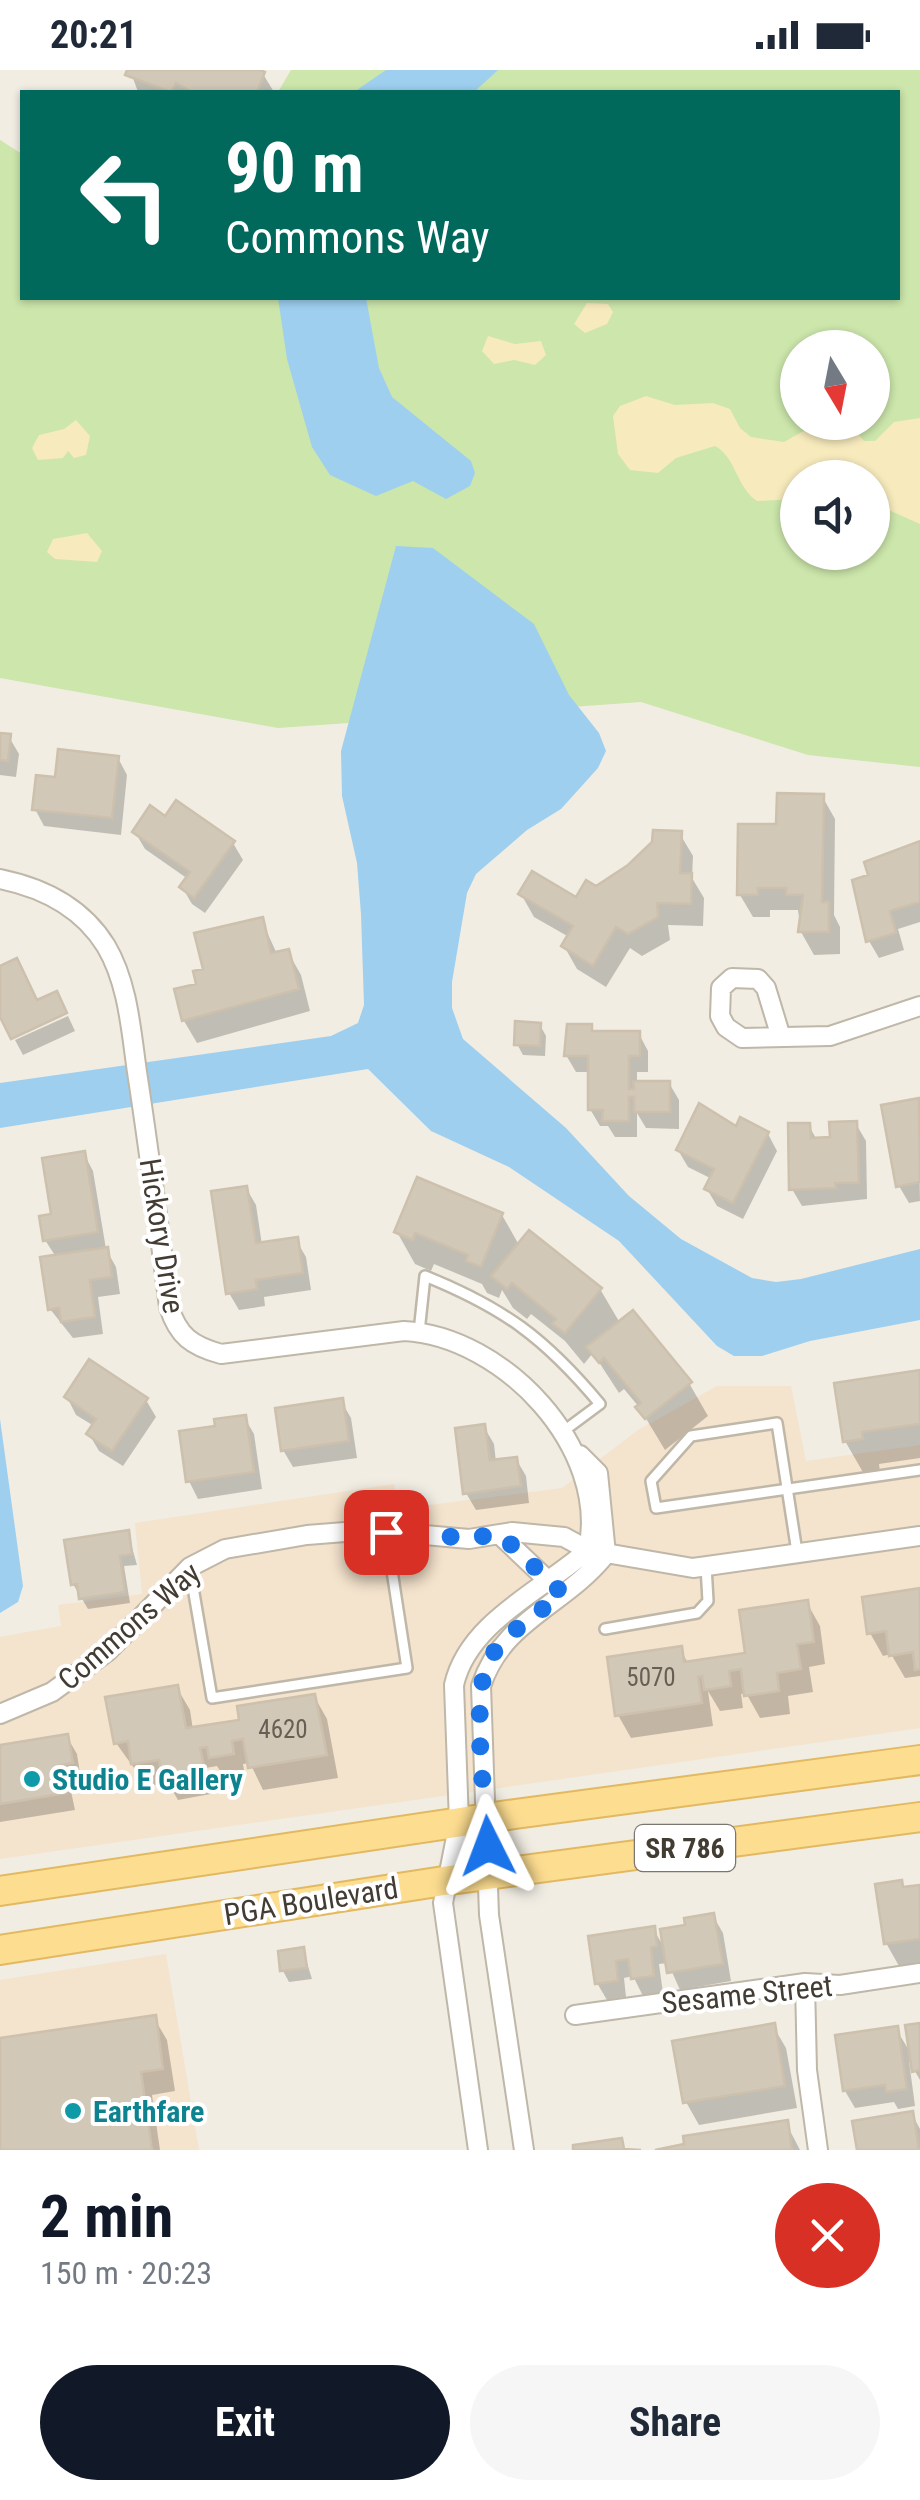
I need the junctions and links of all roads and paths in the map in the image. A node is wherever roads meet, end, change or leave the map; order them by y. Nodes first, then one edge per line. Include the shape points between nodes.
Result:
1 (0, 879) edge
2 (920, 1006) edge
3 (780, 1034) dead end
4 (419, 1332) junction
5 (561, 1433) junction
6 (920, 1470) edge
7 (786, 1489) junction
8 (386, 1532) junction
9 (500, 1534) junction
10 (920, 1536) edge
11 (596, 1552) junction
12 (796, 1552) junction
13 (706, 1566) junction
14 (190, 1568) junction
15 (556, 1588) junction
16 (604, 1629) dead end
17 (0, 1714) edge
18 (920, 1760) edge
19 (920, 1818) edge
20 (472, 1820) junction
21 (490, 1874) junction
22 (450, 1880) junction
23 (0, 1891) edge
24 (0, 1950) edge
25 (920, 1973) edge
26 (804, 1984) junction
27 (575, 2016) dead end
28 (478, 2150) edge
29 (524, 2150) edge
30 (818, 2150) edge

1 - 4 street, Hickory Drive via 59,899 96,932 120,977 169,1307 196,1347 220,1354
2 - 3 street via 830,1036
4 - 5 street, Hickory Drive via 508,1372
4 - 5 lane via 424,1276 486,1301 558,1354 600,1404
5 - 11 street, Hickory Drive via 574,1449 586,1487
6 - 7 lane
7 - 7 lane via 656,1508 652,1481 691,1436 777,1423
7 - 12 lane
8 - 9 street, Commons Way
8 - 14 street, Commons Way via 308,1535 225,1549
8 - 14 lane via 407,1668 212,1698
9 - 11 street, Commons Way via 564,1538
9 - 15 street
10 - 12 street, Commons Way
11 - 13 street, Commons Way
11 - 15 street
12 - 13 street, Commons Way
13 - 16 lane via 708,1601 697,1613
14 - 17 street, Commons Way via 108,1651 52,1692
15 - 20 street via 491,1656 481,1686
15 - 20 street via 485,1628 459,1664 452,1702
18 - 20 main road, PGA Boulevard / SR 786
19 - 21 main road, PGA Boulevard / SR 786
20 - 21 street
20 - 22 street
20 - 23 main road, PGA Boulevard / SR 786
21 - 22 main road, PGA Boulevard / SR 786
21 - 29 street via 489,1916
22 - 24 main road, PGA Boulevard / SR 786
22 - 28 street via 442,1903
25 - 26 street, Sesame Street
26 - 27 street, Sesame Street
26 - 30 street

